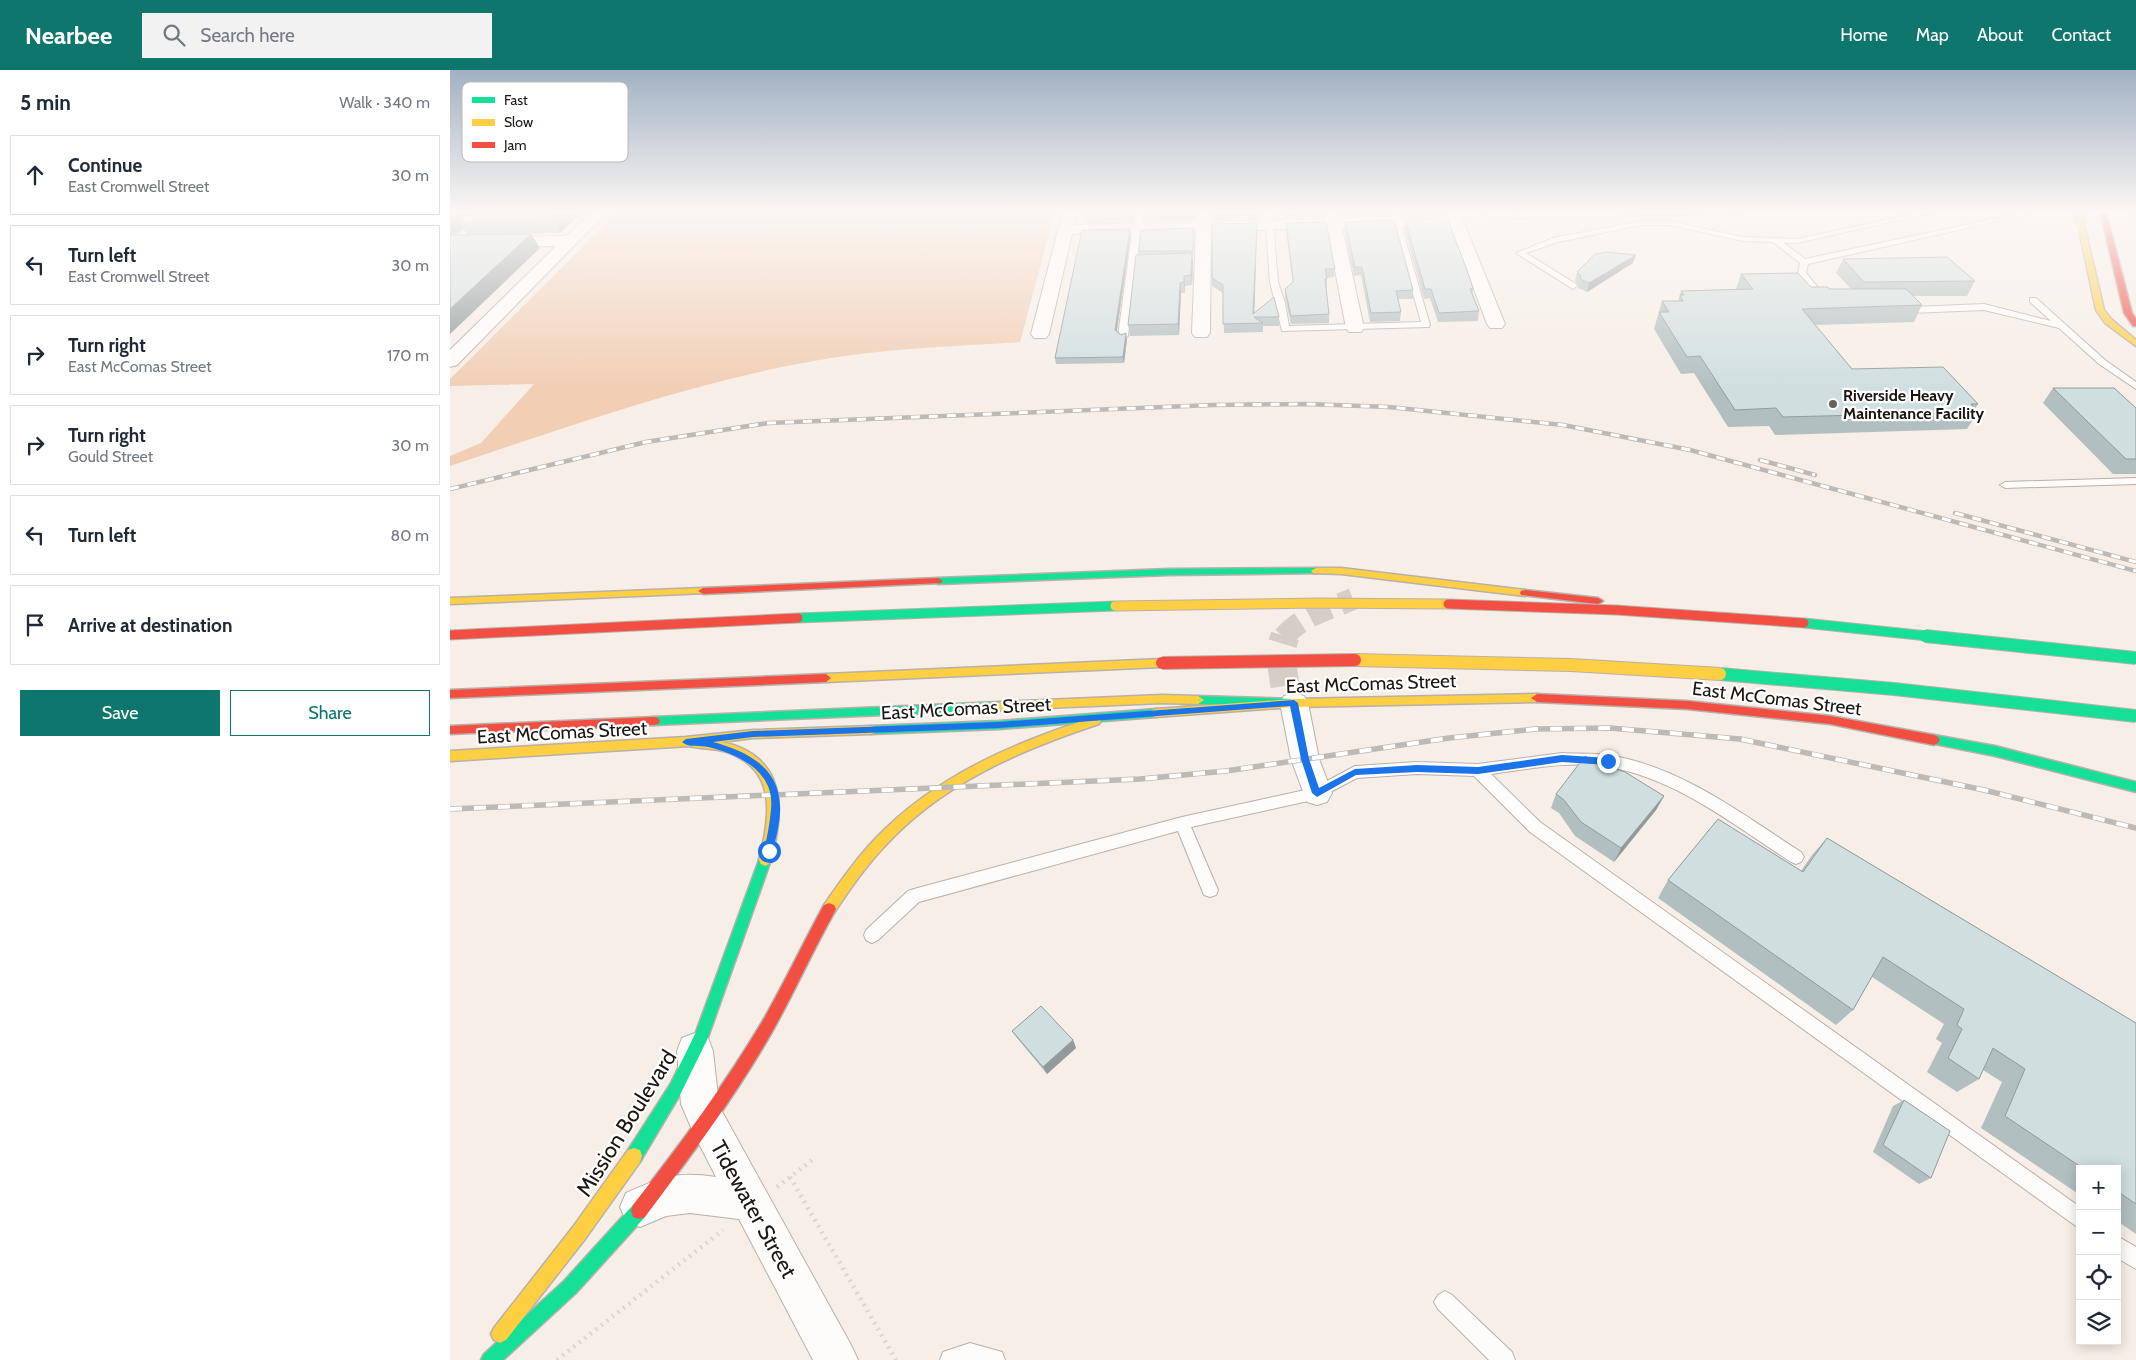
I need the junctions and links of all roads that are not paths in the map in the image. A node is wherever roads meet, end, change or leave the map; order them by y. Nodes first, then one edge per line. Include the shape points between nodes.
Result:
1 (541, 271) edge
2 (1056, 271) edge
3 (1132, 271) edge
4 (1199, 271) edge
5 (1273, 271) edge
6 (1344, 271) edge
7 (1411, 271) edge
8 (1476, 271) edge
9 (1549, 271) edge
10 (1802, 271) edge
11 (2091, 271) edge
12 (2118, 271) edge
13 (1573, 286) dead end
14 (1901, 300) edge
15 (2033, 300) dead end
16 (1836, 301) edge
17 (1496, 324) dead end
18 (2136, 324) edge
19 (2061, 326) junction
20 (1355, 328) junction
21 (1201, 332) dead end
22 (1040, 334) dead end
23 (1123, 336) edge
24 (2136, 344) edge
25 (455, 362) edge
26 (2136, 386) edge
27 (2136, 481) edge
28 (2005, 485) dead end
29 (450, 601) edge
30 (1598, 601) dead end
31 (450, 635) edge
32 (2136, 658) edge
33 (450, 694) edge
34 (1292, 699) junction
35 (2136, 716) edge
36 (1108, 718) junction
37 (450, 730) edge
38 (686, 742) junction
39 (450, 756) edge
40 (1478, 770) junction
41 (2136, 787) edge
42 (1317, 793) junction
43 (1182, 823) junction
44 (1796, 858) dead end
45 (1210, 890) dead end
46 (872, 935) dead end
47 (695, 1051) junction
48 (706, 1119) junction
49 (749, 1201) junction
50 (640, 1208) junction
51 (2076, 1216) edge
52 (2121, 1249) edge
53 (2136, 1259) edge
54 (1445, 1302) dead end
55 (478, 1360) edge
56 (490, 1360) edge
57 (836, 1360) edge
58 (951, 1360) edge
59 (994, 1360) edge
60 (1504, 1360) edge

1 - 25 street
2 - 22 street
3 - 23 lane
4 - 21 street
5 - 20 lane via 1285,329
6 - 20 street
7 - 20 lane via 1426,325
8 - 17 street
9 - 13 lane
10 - 16 lane via 1826,302
11 - 24 main road via 2100,310 2108,322
12 - 18 main road via 2128,313
14 - 19 lane via 1910,310 1984,307
15 - 19 lane
19 - 26 lane
27 - 28 lane
29 - 30 main road via 1284,570 1369,574
31 - 32 main road, bridge via 1134,606 1445,604 1764,619
33 - 35 main road, bridge via 1081,665 1408,660 1741,675 1913,690
34 - 36 main road, East McComas Street
34 - 37 main road via 1162,699
34 - 41 main road, East McComas Street via 1511,697 1626,701 1738,710 1830,720 1932,738
34 - 42 street via 1305,759
36 - 38 main road, East McComas Street via 753,734
36 - 48 main road via 1061,730 1003,753 960,776 903,819 844,886 824,917 784,996
38 - 39 main road, East McComas Street
38 - 47 main road, Mission Boulevard via 736,751 753,761 766,774 776,807 769,851
40 - 42 lane via 1417,768 1355,772
40 - 44 lane via 1562,759 1608,761 1650,772 1705,798
40 - 51 lane via 1535,827
42 - 43 lane
43 - 45 lane
43 - 46 lane via 914,896
47 - 48 street, Tidewater Street via 700,1104
47 - 55 main road, Mission Boulevard via 668,1100 604,1196
48 - 49 street, Tidewater Street
48 - 50 main road
49 - 50 street via 690,1193 665,1196
49 - 57 street, Tidewater Street
50 - 56 main road via 571,1286
52 - 53 lane
54 - 60 lane
58 - 59 lane via 970,1354

